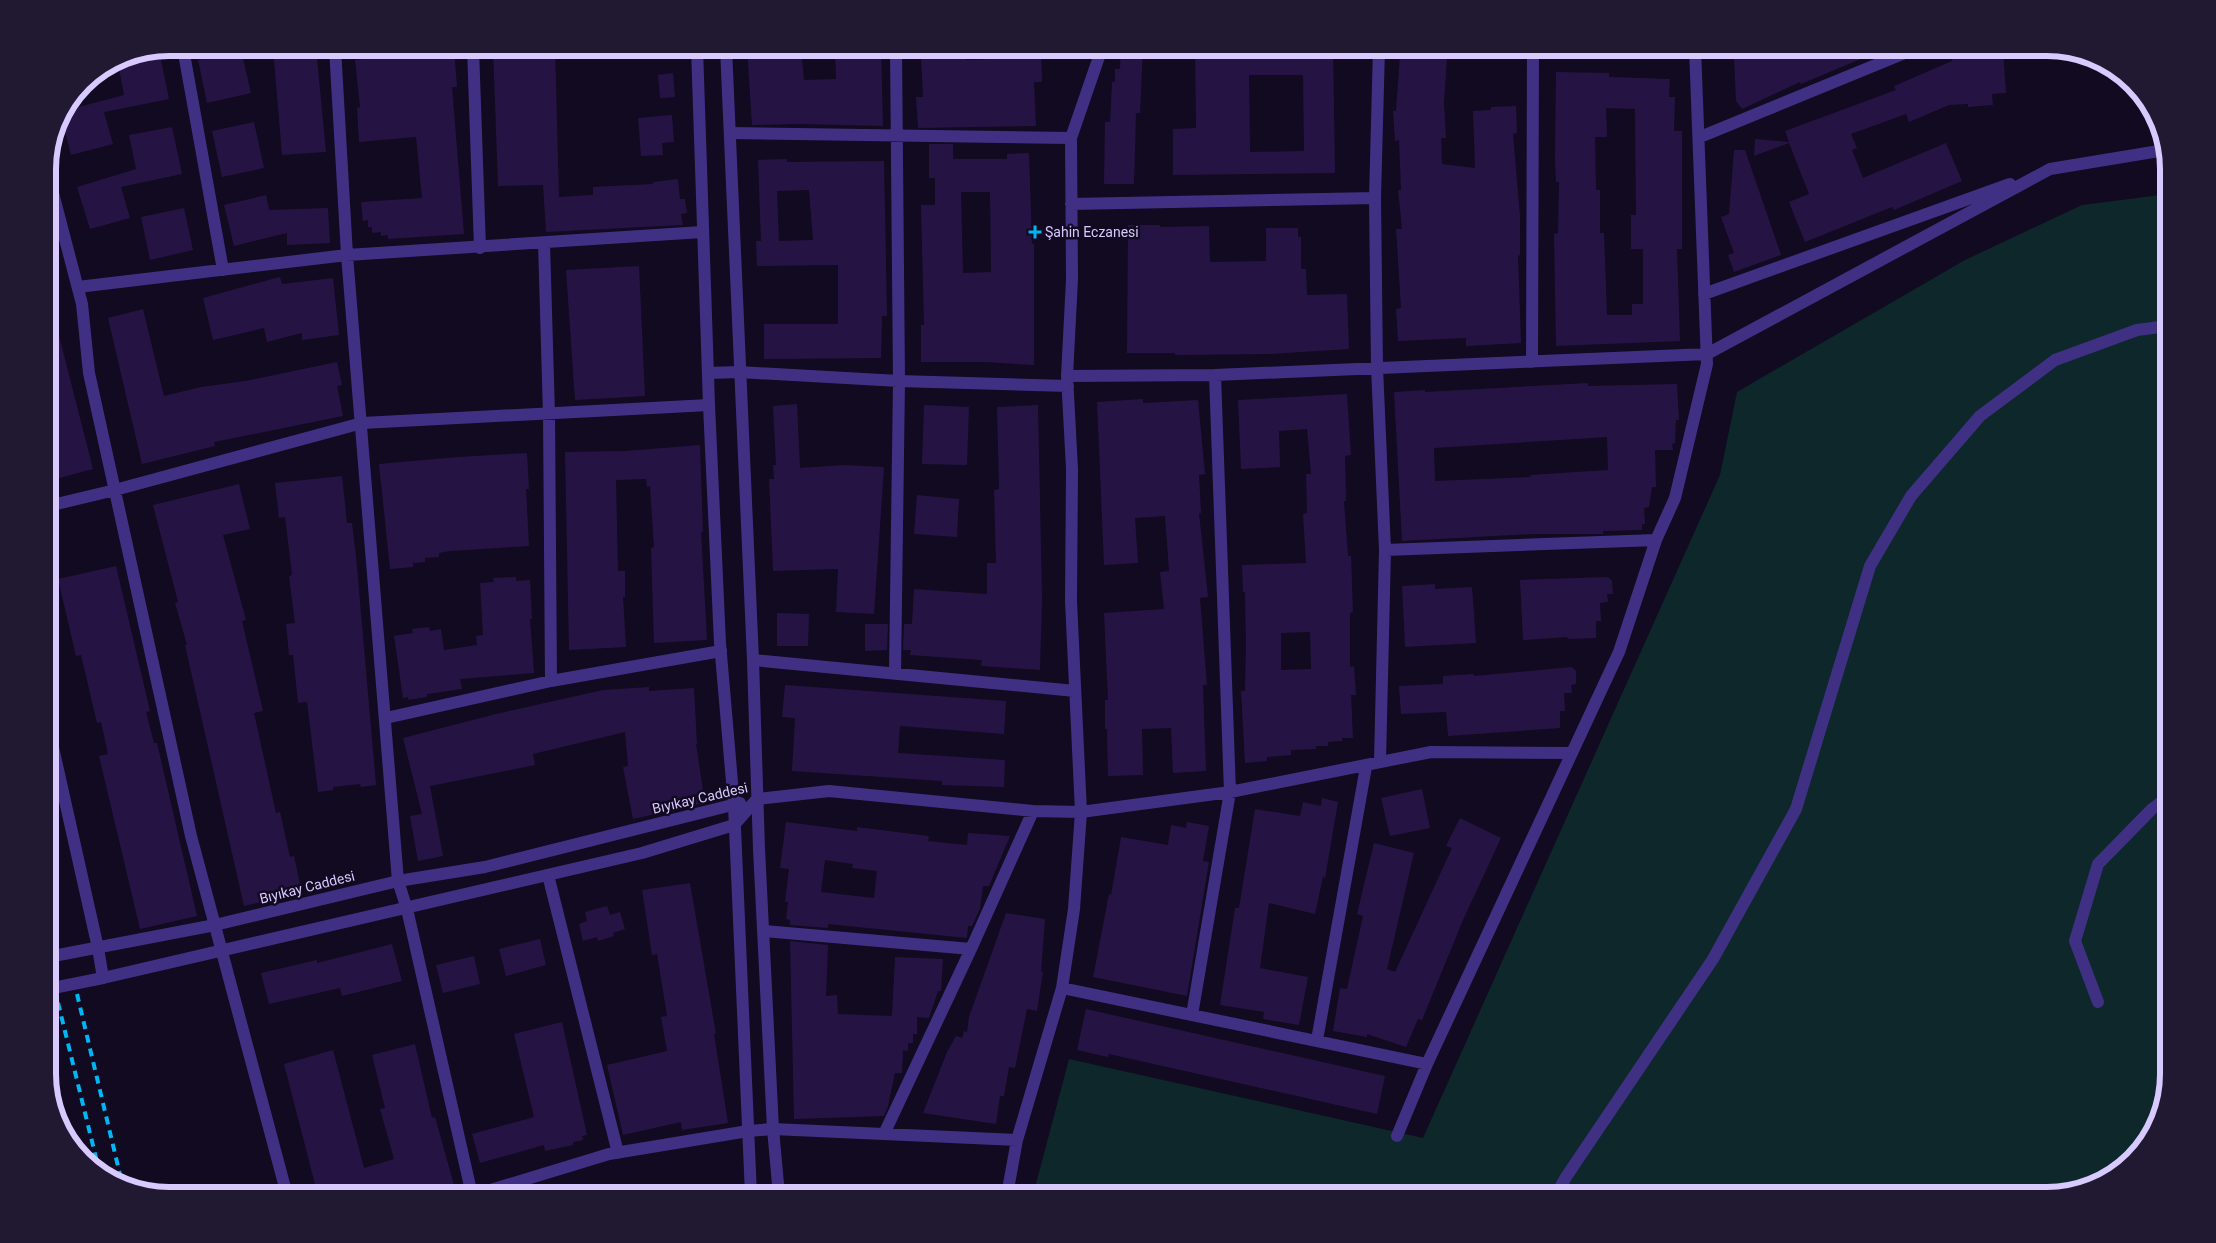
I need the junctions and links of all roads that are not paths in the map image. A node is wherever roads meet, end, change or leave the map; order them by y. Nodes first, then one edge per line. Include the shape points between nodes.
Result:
1 (184, 56) edge
2 (335, 56) edge
3 (473, 56) edge
4 (697, 56) edge
5 (726, 56) edge
6 (896, 56) edge
7 (1099, 56) edge
8 (1379, 56) edge
9 (1533, 56) edge
10 (1695, 56) edge
11 (1898, 56) edge
12 (730, 133) junction
13 (896, 136) junction
14 (1071, 138) junction
15 (1700, 138) junction
16 (2158, 151) edge
17 (2050, 169) junction
18 (1375, 198) junction
19 (56, 204) edge
20 (1071, 204) junction
21 (702, 232) junction
22 (544, 243) junction
23 (480, 248) junction
24 (347, 255) junction
25 (223, 270) junction
26 (78, 287) junction
27 (1704, 294) junction
28 (2160, 327) edge
29 (1707, 354) junction
30 (1532, 362) junction
31 (1377, 367) junction
32 (740, 372) junction
33 (708, 373) junction
34 (1215, 375) junction
35 (900, 381) junction
36 (1068, 381) junction
37 (709, 405) junction
38 (550, 414) junction
39 (362, 423) junction
40 (115, 490) junction
41 (56, 504) edge
42 (1656, 540) junction
43 (1385, 550) junction
44 (721, 651) junction
45 (753, 660) junction
46 (895, 672) junction
47 (551, 681) junction
48 (1075, 691) junction
49 (386, 718) junction
50 (1571, 753) junction
51 (1380, 761) junction
52 (56, 762) edge
53 (1366, 767) junction
54 (1230, 792) junction
55 (757, 799) junction
56 (2160, 803) edge
57 (734, 804) junction
58 (1033, 811) junction
59 (1081, 812) junction
60 (734, 825) junction
61 (548, 875) junction
62 (398, 881) junction
63 (407, 908) junction
64 (215, 925) junction
65 (764, 931) junction
66 (98, 948) junction
67 (971, 949) junction
68 (222, 950) junction
69 (56, 956) edge
70 (103, 978) junction
71 (56, 987) edge
72 (1062, 988) junction
73 (2098, 1002) dead end
74 (1192, 1015) junction
75 (1317, 1040) junction
76 (1426, 1064) junction
77 (773, 1129) junction
78 (748, 1131) junction
79 (884, 1134) junction
80 (1397, 1136) dead end
81 (1017, 1140) junction
82 (618, 1153) junction
83 (285, 1187) edge
84 (471, 1187) edge
85 (503, 1187) edge
86 (751, 1187) edge
87 (779, 1187) edge
88 (1009, 1187) edge
89 (1561, 1187) edge

1 - 25 street
2 - 24 street
3 - 23 street
4 - 21 street
5 - 12 street
6 - 13 street
7 - 14 street
8 - 18 street
9 - 30 street
10 - 15 street
11 - 15 street
12 - 13 street
12 - 32 street
13 - 14 street
13 - 35 street
14 - 20 street
15 - 27 street
16 - 17 street
17 - 27 street
17 - 29 street
18 - 20 street
18 - 31 street
19 - 26 street
20 - 36 street
21 - 22 street
21 - 33 street
22 - 23 street
22 - 38 street
23 - 24 street
24 - 25 street
24 - 39 street
25 - 26 street
26 - 40 street via 89,373
27 - 29 street
28 - 89 street via 2137,330 2055,360 1980,416 1911,496 1870,566 1796,809 1713,959
29 - 30 street
29 - 42 street via 1674,498
30 - 31 street
31 - 34 street
31 - 43 street
32 - 33 street
32 - 35 street
32 - 45 street
33 - 37 street
34 - 36 street
34 - 54 street
35 - 36 street
35 - 46 street
36 - 48 street
37 - 38 street
37 - 44 street
38 - 39 street
38 - 47 street
39 - 40 street
39 - 49 street
40 - 41 street
40 - 64 street via 191,836
42 - 43 street
42 - 50 street via 1620,652
43 - 51 street
44 - 47 street
44 - 57 street
45 - 46 street
45 - 55 street
46 - 48 street
47 - 49 street
48 - 59 street
49 - 62 street
50 - 51 street via 1431,752
50 - 76 street
51 - 53 street
52 - 66 street
53 - 54 street
53 - 75 street
54 - 59 street
54 - 74 street
55 - 57 street, Bıyıkay Caddesi
55 - 58 street via 829,791
55 - 60 street, Bıyıkay Caddesi
55 - 65 street
56 - 73 street via 2098,864 2075,941
57 - 60 street
57 - 62 street, Bıyıkay Caddesi via 485,867
58 - 59 street
58 - 67 street
59 - 72 street via 1074,909
60 - 61 street via 642,853
60 - 78 street
61 - 63 street
61 - 82 street
62 - 63 street
62 - 64 street, Bıyıkay Caddesi
63 - 68 street
63 - 84 street
64 - 66 street, Bıyıkay Caddesi
64 - 68 street
65 - 67 street
65 - 77 street
66 - 69 street, Bıyıkay Caddesi
66 - 70 street
67 - 79 street
68 - 70 street
68 - 83 street
70 - 71 street
72 - 74 street
72 - 81 street
74 - 75 street
75 - 76 street
76 - 80 street
77 - 78 street
77 - 79 street
77 - 87 street
78 - 82 street
78 - 86 street
79 - 81 street
81 - 88 street
82 - 85 street

